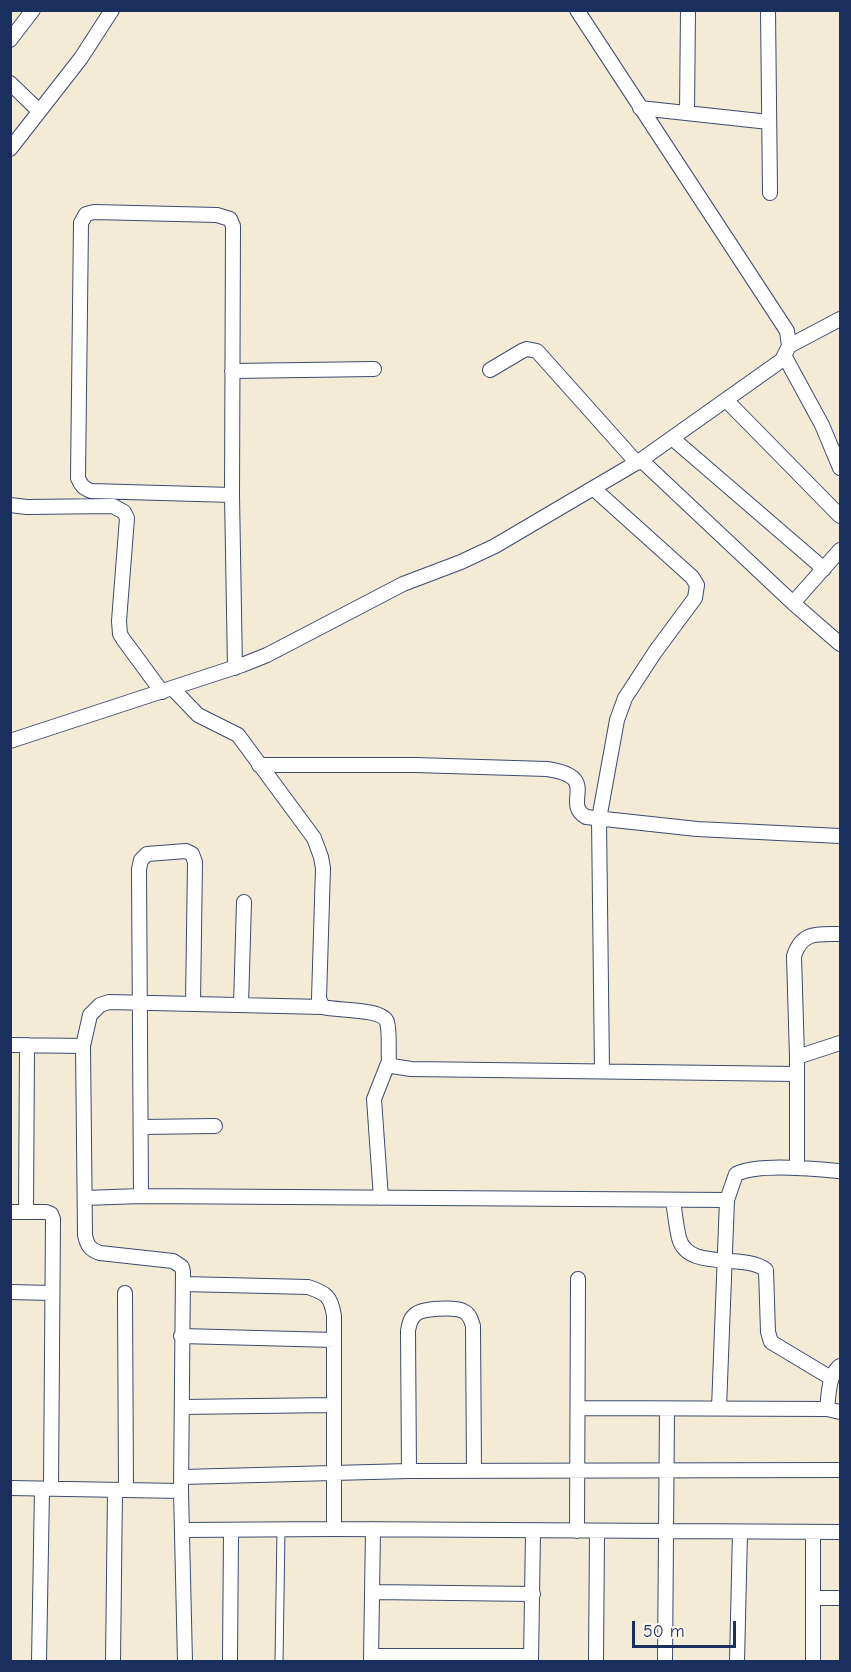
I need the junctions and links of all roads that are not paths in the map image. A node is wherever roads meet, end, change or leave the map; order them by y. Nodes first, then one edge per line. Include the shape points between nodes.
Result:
1 (33, 10) edge
2 (112, 10) edge
3 (577, 10) edge
4 (688, 10) edge
5 (768, 10) edge
6 (10, 40) edge
7 (10, 83) edge
8 (640, 108) junction
9 (39, 111) junction
10 (687, 113) junction
11 (769, 122) junction
12 (10, 149) edge
13 (770, 193) dead end
14 (840, 319) edge
15 (787, 351) junction
16 (374, 369) dead end
17 (490, 370) dead end
18 (232, 371) junction
19 (726, 400) junction
20 (672, 438) junction
21 (639, 461) junction
22 (840, 468) edge
23 (593, 488) junction
24 (232, 495) junction
25 (10, 505) edge
26 (840, 516) edge
27 (840, 550) edge
28 (824, 569) junction
29 (793, 603) junction
30 (840, 644) edge
31 (235, 668) junction
32 (168, 691) junction
33 (10, 741) edge
34 (259, 765) junction
35 (599, 819) junction
36 (840, 836) edge
37 (244, 902) dead end
38 (840, 934) edge
39 (139, 1001) junction
40 (193, 1003) junction
41 (241, 1005) junction
42 (323, 1007) junction
43 (840, 1043) edge
44 (10, 1045) edge
45 (27, 1045) junction
46 (82, 1046) junction
47 (797, 1057) junction
48 (389, 1061) junction
49 (602, 1071) junction
50 (797, 1074) junction
51 (141, 1126) junction
52 (215, 1126) dead end
53 (797, 1168) junction
54 (840, 1171) edge
55 (141, 1196) junction
56 (85, 1198) junction
57 (381, 1198) junction
58 (727, 1200) junction
59 (673, 1201) junction
60 (10, 1212) edge
61 (26, 1212) junction
62 (724, 1260) junction
63 (578, 1279) dead end
64 (183, 1284) junction
65 (10, 1292) edge
66 (52, 1293) junction
67 (125, 1293) dead end
68 (182, 1336) junction
69 (334, 1340) junction
70 (840, 1366) edge
71 (831, 1378) junction
72 (333, 1405) junction
73 (182, 1407) junction
74 (578, 1408) junction
75 (719, 1408) junction
76 (666, 1410) junction
77 (833, 1411) edge
78 (577, 1469) junction
79 (474, 1470) junction
80 (840, 1470) edge
81 (409, 1471) junction
82 (666, 1471) junction
83 (333, 1474) junction
84 (182, 1484) junction
85 (10, 1488) edge
86 (47, 1489) junction
87 (120, 1490) junction
88 (334, 1529) junction
89 (373, 1529) junction
90 (182, 1530) junction
91 (231, 1530) junction
92 (281, 1530) junction
93 (533, 1531) junction
94 (577, 1531) junction
95 (597, 1532) junction
96 (666, 1532) junction
97 (740, 1532) junction
98 (840, 1532) edge
99 (813, 1533) junction
100 (372, 1592) junction
101 (533, 1594) junction
102 (813, 1598) junction
103 (840, 1598) edge
104 (371, 1659) edge
105 (531, 1659) edge
106 (39, 1662) edge
107 (112, 1662) edge
108 (185, 1662) edge
109 (230, 1662) edge
110 (279, 1662) edge
111 (596, 1662) edge
112 (665, 1662) edge
113 (737, 1662) edge
114 (813, 1662) edge

1 - 6 street
2 - 9 street
3 - 8 street
4 - 10 street
5 - 11 street
7 - 9 street
8 - 10 street
8 - 15 street via 787,331
9 - 12 street
10 - 11 street
11 - 13 street
14 - 15 street
15 - 19 street
15 - 22 street
16 - 18 street
17 - 21 street via 522,351 537,351
18 - 24 street
18 - 24 street via 230,219 217,214 86,214 81,224 81,484 91,491
19 - 20 street
19 - 26 street
20 - 21 street
20 - 28 street
21 - 23 street
21 - 29 street
23 - 31 street via 495,546 403,584
23 - 35 street via 692,577 698,590 625,698 617,720
24 - 31 street
25 - 32 street via 113,506 124,512 127,518 120,634
27 - 28 street
28 - 29 street
29 - 30 street
31 - 32 street
32 - 33 street
32 - 34 street via 198,715 238,735
34 - 35 street via 415,765 562,771 578,784 579,812
34 - 42 street via 314,838 321,857
35 - 36 street via 719,831
35 - 49 street
37 - 41 street
38 - 47 street via 803,938 797,946
39 - 40 street
39 - 40 street via 141,860 147,854 186,851 195,862
39 - 46 street via 100,1005 90,1015
39 - 51 street
40 - 41 street
41 - 42 street
42 - 48 street via 382,1015 387,1021
43 - 47 street
44 - 45 street
45 - 46 street
45 - 61 street
46 - 56 street
47 - 50 street
48 - 49 street via 400,1068
48 - 57 street via 374,1099
49 - 50 street
50 - 53 street
51 - 52 street
51 - 55 street
53 - 54 street
53 - 58 street via 746,1170 736,1174
55 - 56 street
55 - 57 street
56 - 64 street via 85,1235 92,1251 173,1261 182,1267
57 - 59 street
58 - 59 street
58 - 62 street
59 - 62 street via 683,1246 697,1257
60 - 61 street
61 - 66 street via 46,1212 53,1219
62 - 71 street via 751,1263 766,1270 771,1342
62 - 75 street
63 - 74 street
64 - 68 street
64 - 69 street via 308,1287 323,1292 332,1303
65 - 66 street
66 - 86 street
67 - 87 street
68 - 69 street
68 - 73 street
69 - 72 street
70 - 71 street
71 - 77 street
72 - 73 street
72 - 83 street
73 - 84 street
74 - 76 street
74 - 78 street
75 - 76 street
75 - 77 street
76 - 82 street
78 - 79 street
78 - 82 street
78 - 94 street
79 - 81 street
79 - 81 street via 473,1326 465,1311 456,1309 426,1310 410,1321
80 - 82 street
81 - 83 street
82 - 96 street
83 - 84 street
83 - 88 street
84 - 87 street
84 - 90 street
85 - 86 street
86 - 87 street
86 - 106 street
87 - 107 street
88 - 89 street
88 - 92 street
89 - 93 street
89 - 100 street
90 - 91 street
90 - 108 street
91 - 92 street
91 - 109 street
92 - 110 lane
93 - 94 street
93 - 101 street
94 - 95 street
95 - 96 street
95 - 111 street
96 - 97 street
96 - 112 street
97 - 99 street
97 - 113 street
98 - 99 street
99 - 102 street
100 - 101 street
100 - 104 street
101 - 105 street
102 - 103 street
102 - 114 street
104 - 105 street

